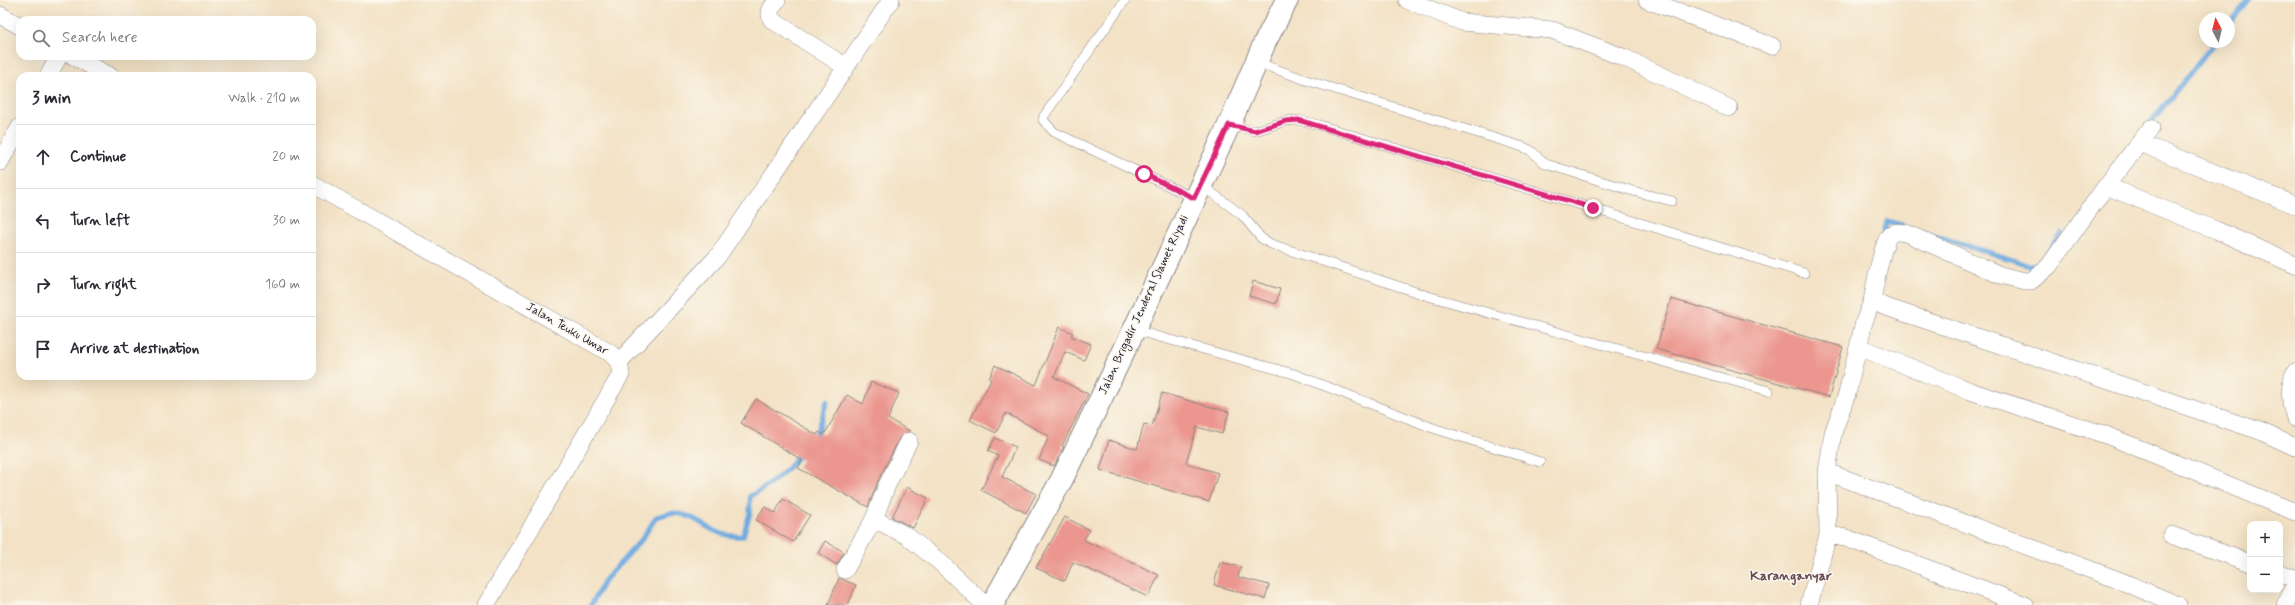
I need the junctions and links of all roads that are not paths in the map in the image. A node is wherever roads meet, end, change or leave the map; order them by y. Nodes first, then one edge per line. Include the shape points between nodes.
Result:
1 (777, 0) edge
2 (891, 0) edge
3 (1125, 0) edge
4 (1287, 0) edge
5 (1407, 0) edge
6 (1647, 0) edge
7 (0, 14) edge
8 (16, 24) edge
9 (1772, 46) dead end
10 (57, 60) edge
11 (80, 60) edge
12 (1256, 62) junction
13 (846, 67) junction
14 (50, 72) edge
15 (103, 72) edge
16 (1729, 108) dead end
17 (1229, 125) junction
18 (2150, 128) dead end
19 (16, 134) edge
20 (2140, 143) junction
21 (0, 162) edge
22 (316, 186) edge
23 (2106, 186) junction
24 (1197, 192) junction
25 (1672, 201) dead end
26 (2295, 205) edge
27 (2295, 265) edge
28 (1804, 273) dead end
29 (1872, 301) junction
30 (1134, 330) junction
31 (1859, 347) junction
32 (619, 362) junction
33 (2295, 372) edge
34 (1769, 391) dead end
35 (2295, 418) edge
36 (909, 441) dead end
37 (2295, 447) edge
38 (1540, 462) dead end
39 (1827, 472) junction
40 (2295, 512) edge
41 (874, 519) junction
42 (1828, 534) junction
43 (2171, 535) dead end
44 (2247, 562) edge
45 (845, 570) dead end
46 (2283, 574) edge
47 (2295, 578) edge
48 (2295, 587) edge
49 (1814, 603) edge
50 (486, 605) edge
51 (985, 605) edge
52 (992, 605) edge
53 (2025, 605) edge
54 (2178, 605) edge
55 (2285, 605) edge

1 - 13 street via 770,10 769,16 772,20
2 - 13 street
3 - 24 lane via 1043,120 1054,132
4 - 12 main road, Jalan Brigadir Jenderal Slamet Riyadi
5 - 16 street via 1462,22 1552,30 1625,58
6 - 9 street
7 - 8 street
10 - 14 street
11 - 15 street
12 - 17 main road, Jalan Brigadir Jenderal Slamet Riyadi
12 - 25 lane via 1309,82 1520,146 1530,150 1546,164 1633,192
13 - 32 street via 718,256
17 - 24 main road, Jalan Brigadir Jenderal Slamet Riyadi
17 - 28 lane via 1255,131 1286,121 1298,120 1319,124
18 - 20 street
19 - 21 street
20 - 23 street
20 - 26 street
22 - 32 street, Jalan Teuku Umar via 610,353
23 - 27 street
23 - 29 street via 2049,266 2036,279 2025,282 2000,275 1906,233 1896,232 1890,234 1884,244
24 - 30 main road, Jalan Brigadir Jenderal Slamet Riyadi
24 - 34 lane via 1242,215 1261,238 1271,244 1428,296
29 - 31 street
29 - 37 street via 2260,431
30 - 38 lane via 1294,374 1433,428
30 - 52 main road, Jalan Brigadir Jenderal Slamet Riyadi via 1062,479
31 - 39 street via 1847,394 1833,433
31 - 40 street via 1970,391 2106,435
32 - 50 street, Jalan Teuku Umar via 621,374
33 - 35 street via 2291,389
36 - 41 street
39 - 42 street
39 - 54 street via 2121,581
41 - 45 street
41 - 51 street via 907,536 941,563
42 - 49 street
42 - 53 street
43 - 44 street
46 - 47 street
48 - 55 street

